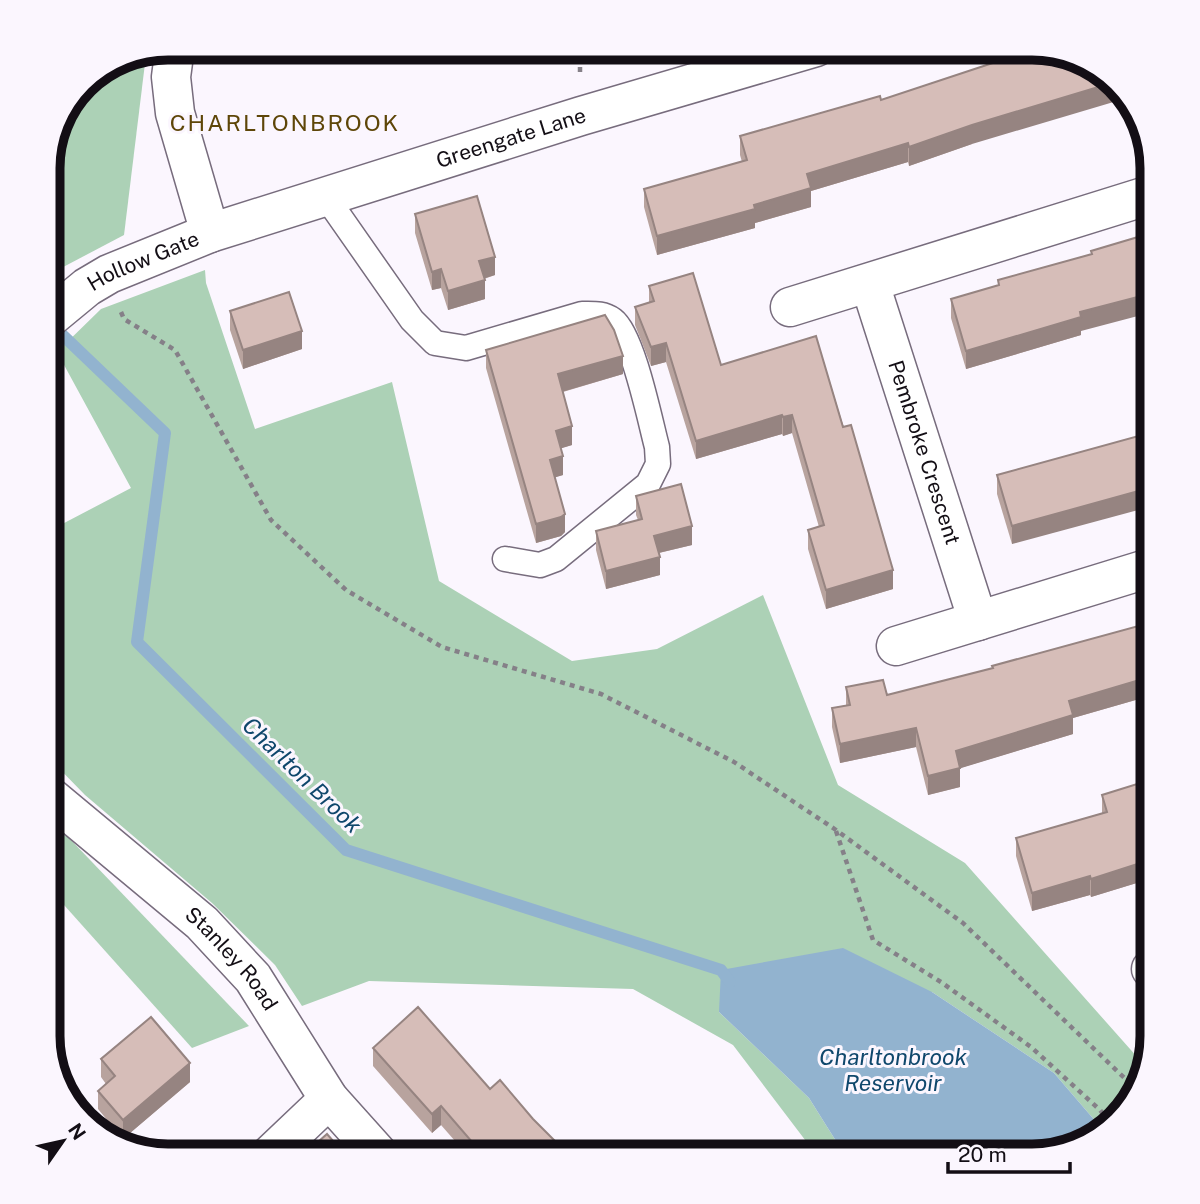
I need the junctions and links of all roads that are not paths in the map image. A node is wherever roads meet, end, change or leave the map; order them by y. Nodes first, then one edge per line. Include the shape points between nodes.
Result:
1 (173, 59) edge
2 (773, 60) edge
3 (326, 197) junction
4 (1140, 198) edge
5 (210, 233) junction
6 (870, 284) junction
7 (790, 307) dead end
8 (60, 310) edge
9 (505, 559) dead end
10 (1140, 571) edge
11 (978, 621) junction
12 (896, 646) dead end
13 (60, 805) edge
14 (329, 1099) junction
15 (282, 1144) edge
16 (369, 1144) edge

1 - 5 street via 175,113
2 - 3 street, Greengate Lane
3 - 5 street, Greengate Lane
3 - 9 lane via 412,320 435,343 466,348 582,314 602,314 616,322 628,342 657,447 657,464 648,484 556,559 540,565
4 - 6 street
5 - 8 street, Hollow Gate via 98,280
6 - 7 street
6 - 11 street, Pembroke Crescent
10 - 11 street
11 - 12 street
13 - 14 street, Stanley Road via 210,932 253,978
14 - 15 street
14 - 16 street, Stanley Road

